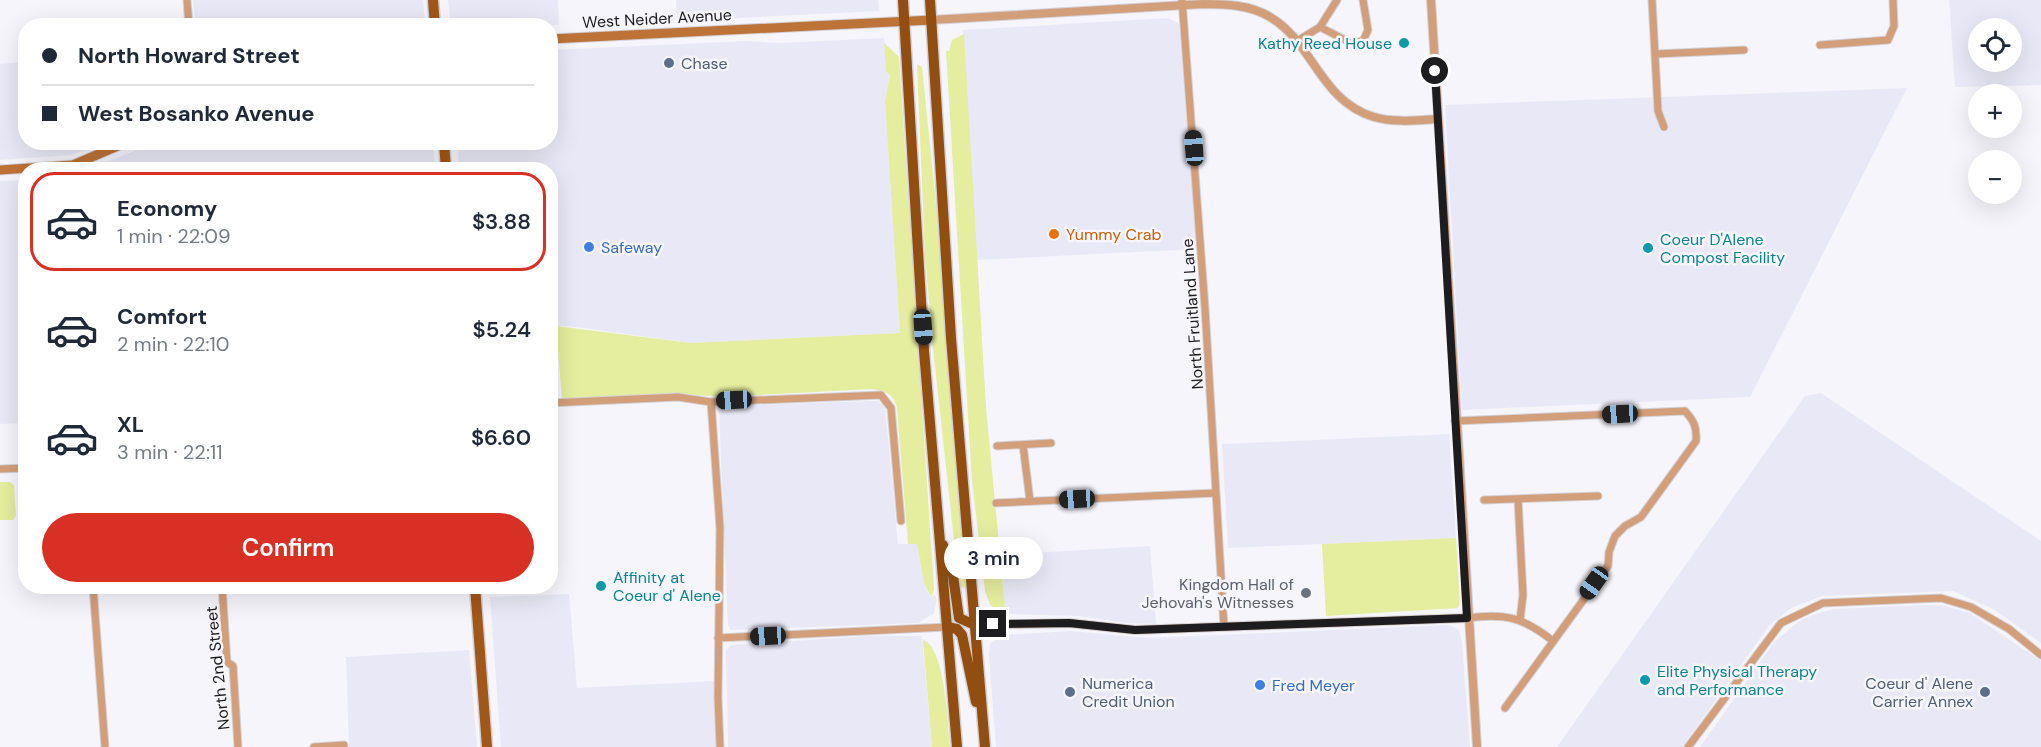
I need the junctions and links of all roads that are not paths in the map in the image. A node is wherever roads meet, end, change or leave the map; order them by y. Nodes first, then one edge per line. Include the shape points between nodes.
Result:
1 (187, 0) edge
2 (434, 0) edge
3 (903, 0) edge
4 (930, 0) edge
5 (1337, 0) edge
6 (1363, 0) edge
7 (1431, 0) edge
8 (1652, 0) edge
9 (1893, 0) edge
10 (1183, 2) edge
11 (188, 18) edge
12 (435, 18) edge
13 (931, 20) junction
14 (904, 21) junction
15 (1320, 27) junction
16 (558, 39) edge
17 (1297, 41) junction
18 (1820, 45) dead end
19 (1744, 50) dead end
20 (1655, 54) junction
21 (1438, 119) junction
22 (1664, 127) dead end
23 (108, 150) edge
24 (80, 162) edge
25 (18, 169) edge
26 (0, 170) edge
27 (711, 402) junction
28 (558, 403) edge
29 (1455, 421) junction
30 (1051, 443) dead end
31 (1023, 444) junction
32 (998, 446) dead end
33 (18, 469) edge
34 (0, 470) edge
35 (1216, 493) junction
36 (1598, 496) dead end
37 (1518, 499) junction
38 (1484, 500) dead end
39 (1030, 501) junction
40 (996, 503) dead end
41 (901, 521) dead end
42 (940, 539) junction
43 (94, 594) edge
44 (223, 594) edge
45 (476, 594) edge
46 (1467, 618) junction
47 (1520, 620) junction
48 (975, 625) junction
49 (947, 627) junction
50 (1224, 627) junction
51 (718, 638) junction
52 (1552, 641) junction
53 (2041, 655) edge
54 (1505, 708) dead end
55 (983, 725) junction
56 (344, 745) dead end
57 (105, 747) edge
58 (238, 747) edge
59 (314, 747) edge
60 (487, 747) edge
61 (720, 747) edge
62 (957, 747) edge
63 (985, 747) edge
64 (1477, 747) edge
65 (1688, 747) edge

1 - 11 street
2 - 12 main road
3 - 14 highway
4 - 13 highway
5 - 15 street
6 - 15 street via 1368,30 1363,41 1351,43
7 - 21 street
8 - 20 street
9 - 18 street via 1891,37 1881,42
10 - 13 street, West Neider Avenue
10 - 17 street, West Neider Avenue via 1252,9 1269,16
10 - 35 street, North Fruitland Lane
13 - 14 main road, West Neider Avenue
13 - 48 highway via 951,338
14 - 16 main road, West Neider Avenue
14 - 42 highway
15 - 17 street
17 - 21 street, West Neider Avenue via 1318,74 1351,106 1373,117 1394,121
19 - 20 street
20 - 22 street via 1658,111
21 - 29 street
23 - 24 main road
25 - 26 main road
27 - 28 street via 676,397
27 - 41 street via 881,395 891,408
27 - 51 street via 720,508
29 - 46 street
29 - 52 street via 1685,411 1694,421 1696,441 1641,517 1615,536 1608,566
30 - 31 street
31 - 32 street
31 - 39 street
33 - 34 street
35 - 39 street
35 - 50 street, North Fruitland Lane
36 - 37 street
37 - 38 street
37 - 47 street via 1523,595
39 - 40 street
42 - 48 highway via 948,555 959,618
42 - 49 highway
43 - 57 street
44 - 58 street, North 2nd Street via 227,662 233,666
45 - 60 main road
46 - 47 street via 1492,615
46 - 50 street
46 - 64 street
47 - 52 street
48 - 50 street via 1069,623 1135,630
48 - 55 highway
49 - 51 street
49 - 55 highway via 962,635
49 - 62 highway
51 - 61 street
52 - 54 street
53 - 65 street via 2009,629 1971,607 1941,598 1823,603 1781,622
55 - 63 highway
56 - 59 street

